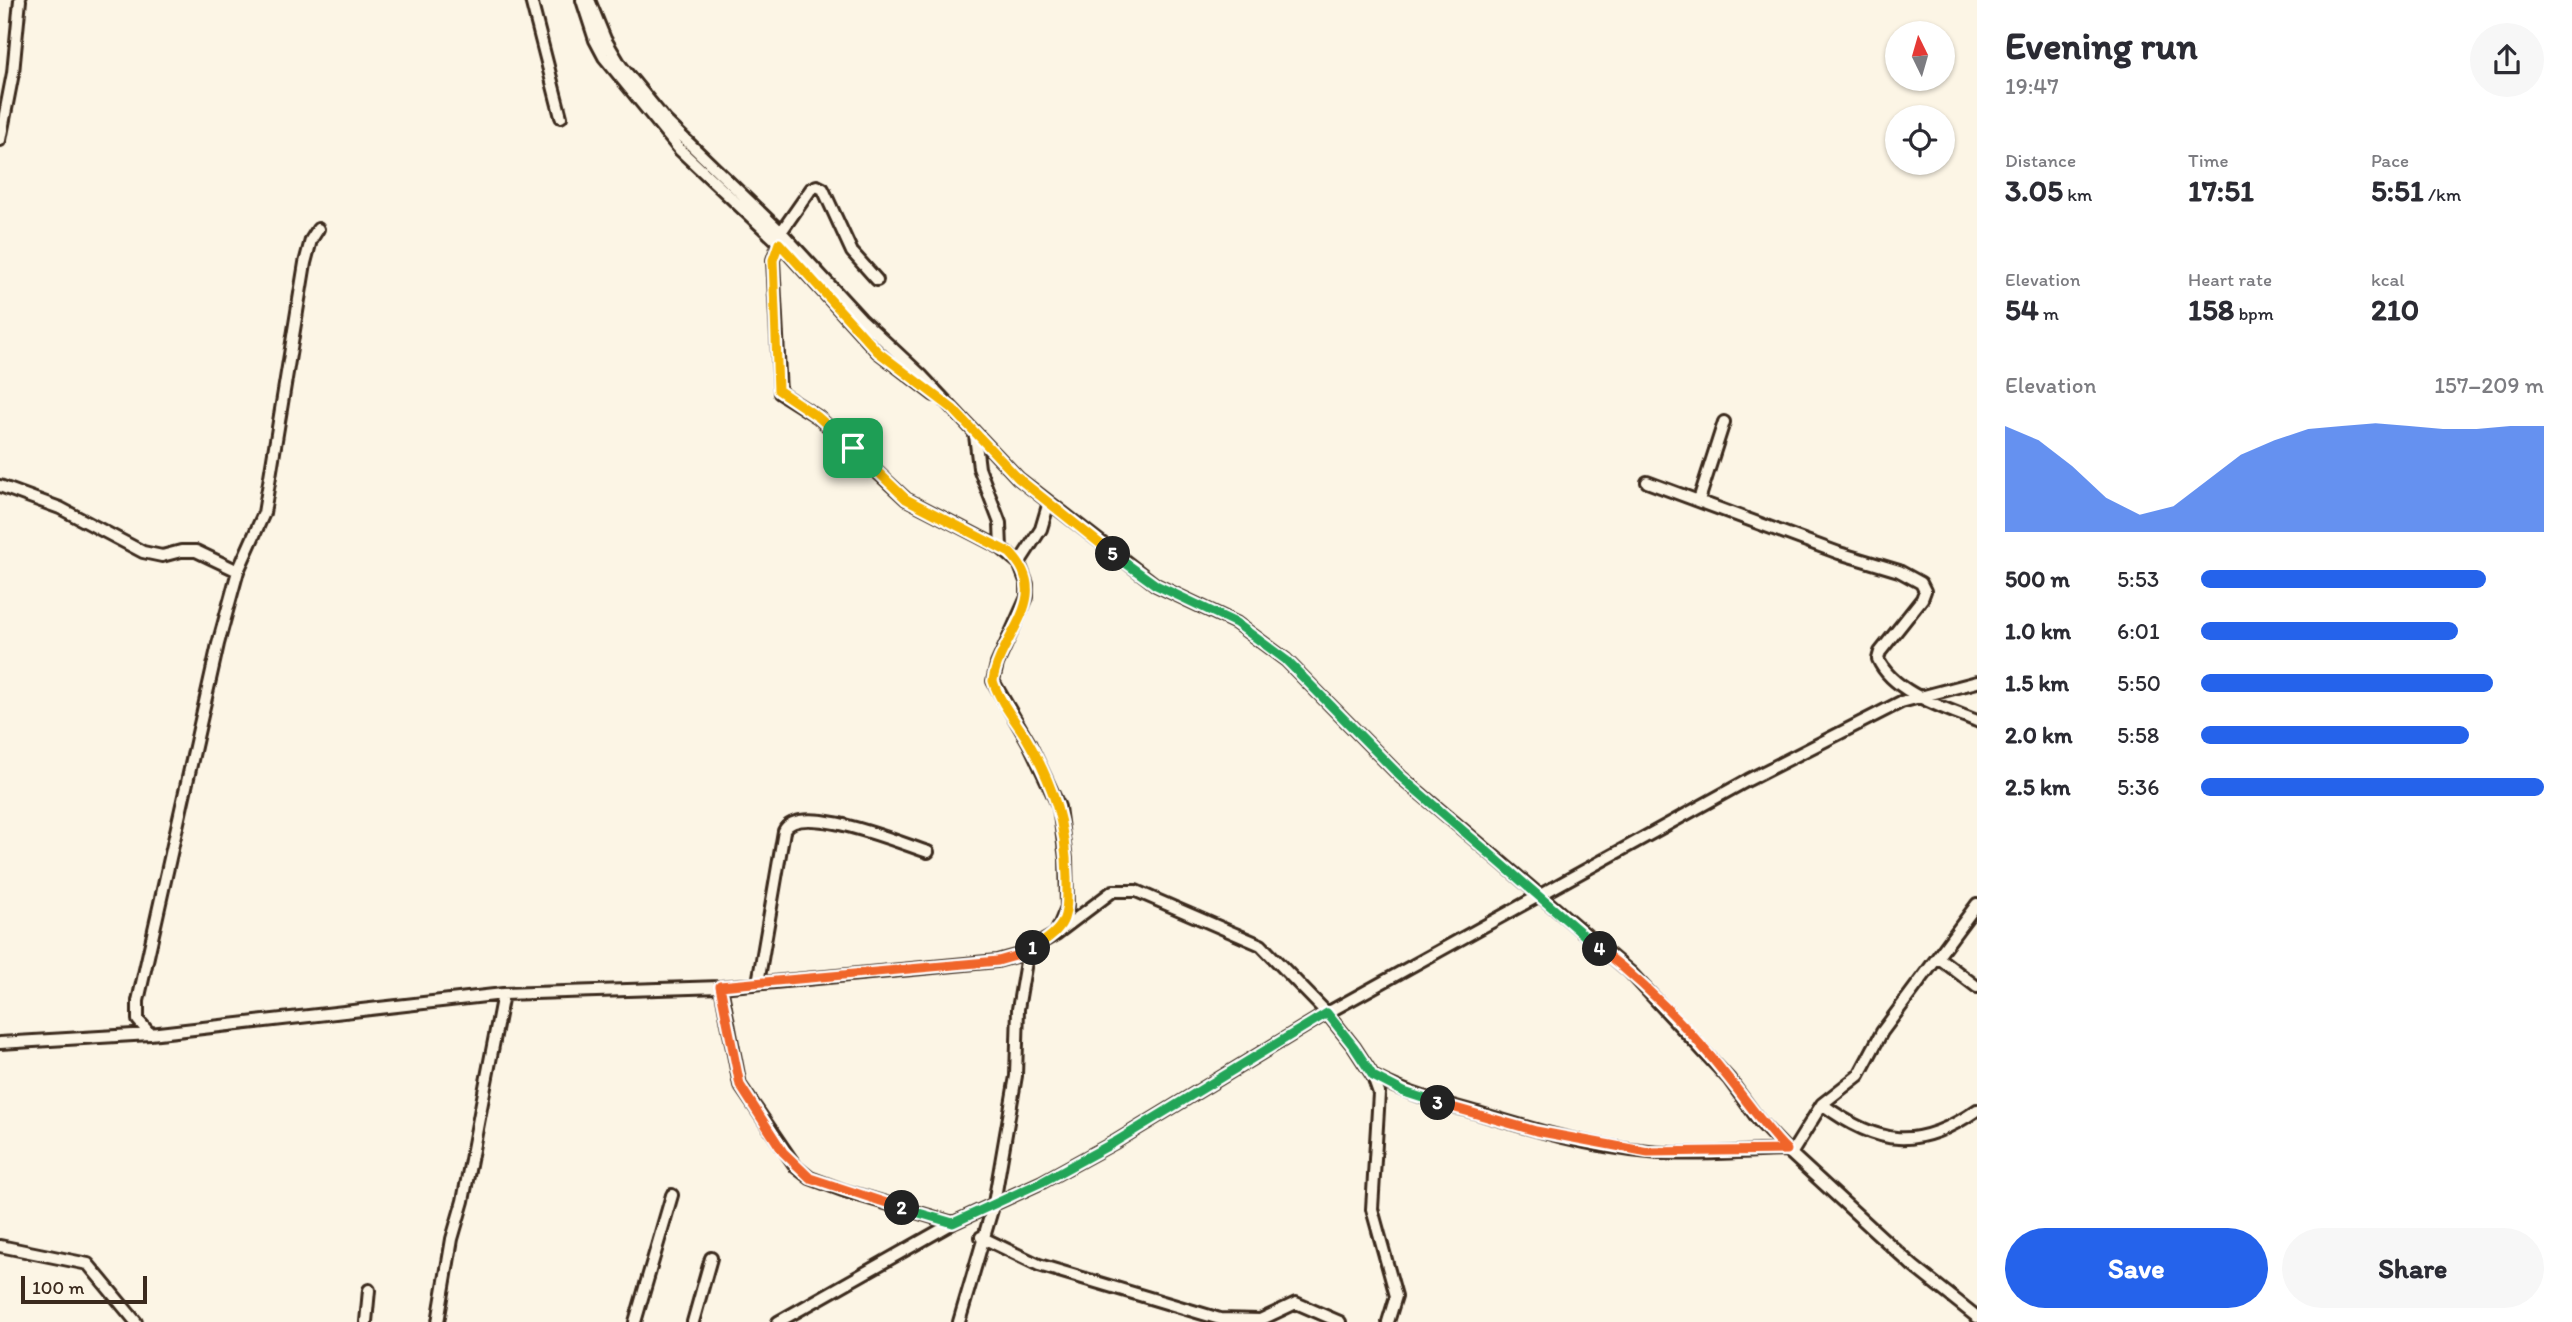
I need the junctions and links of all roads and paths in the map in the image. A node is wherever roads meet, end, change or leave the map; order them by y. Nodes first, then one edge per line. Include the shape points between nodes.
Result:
1 (20, 0) edge
2 (531, 0) edge
3 (582, 0) edge
4 (589, 0) edge
5 (561, 117) dead end
6 (0, 140) edge
7 (318, 229) dead end
8 (780, 238) junction
9 (877, 279) dead end
10 (1724, 422) dead end
11 (975, 435) junction
12 (1647, 482) dead end
13 (0, 486) edge
14 (1699, 499) junction
15 (1049, 502) junction
16 (1001, 548) junction
17 (1019, 563) junction
18 (238, 571) junction
19 (1977, 682) edge
20 (1919, 695) junction
21 (1977, 721) edge
22 (928, 852) dead end
23 (1539, 894) junction
24 (1977, 904) edge
25 (1056, 934) junction
26 (1028, 950) junction
27 (1939, 958) junction
28 (758, 983) junction
29 (720, 986) junction
30 (1977, 987) edge
31 (503, 993) junction
32 (1327, 1013) junction
33 (150, 1034) junction
34 (0, 1043) edge
35 (1373, 1076) junction
36 (1822, 1104) junction
37 (1977, 1110) edge
38 (1789, 1152) junction
39 (672, 1195) dead end
40 (994, 1203) junction
41 (953, 1223) junction
42 (981, 1237) junction
43 (0, 1247) edge
44 (711, 1258) dead end
45 (369, 1290) dead end
46 (1977, 1317) edge
47 (136, 1322) edge
48 (366, 1322) edge
49 (438, 1322) edge
50 (635, 1322) edge
51 (693, 1322) edge
52 (778, 1322) edge
53 (959, 1322) edge
54 (1340, 1322) edge
55 (1388, 1322) edge

1 - 6 street
2 - 5 street
3 - 8 street via 604,57 647,113 680,150
4 - 8 street via 621,66 666,121
7 - 18 street via 305,263 264,513
8 - 9 street via 817,186 823,189 852,252
8 - 11 street via 878,352 953,409
8 - 16 street via 773,260 779,392 818,417 906,499
10 - 14 street
11 - 15 street
11 - 16 street via 979,468 1000,523
12 - 14 street
13 - 18 street via 60,508 143,552 162,556 196,551
14 - 20 street via 1921,583 1922,599 1878,655 1881,666 1896,681
15 - 17 street via 1041,529
15 - 23 street via 1156,585 1260,639 1319,690 1401,777
16 - 17 street
17 - 25 street via 1027,597 993,681 1059,807 1067,907
18 - 33 street via 138,1001 138,1020
19 - 20 street
20 - 21 street
20 - 23 street via 1748,780
22 - 28 street via 834,822 800,819 789,823
23 - 32 street
23 - 38 street via 1654,997
24 - 27 street
25 - 26 street
25 - 32 street via 1113,891 1136,891 1261,945
26 - 28 street via 998,961
26 - 40 street via 1018,1009 1016,1076
27 - 30 street
27 - 36 street via 1882,1032 1853,1082
28 - 29 street
29 - 31 street
29 - 41 street via 740,1085 796,1167 810,1178 845,1191
31 - 33 street
31 - 49 street
32 - 35 street
32 - 40 street via 1115,1142
33 - 34 street
35 - 38 street via 1432,1101 1598,1144 1648,1152
35 - 55 street via 1379,1093 1372,1209 1396,1296
36 - 37 street via 1858,1129 1904,1140 1949,1128
36 - 38 street
38 - 46 street via 1913,1266
39 - 50 street
40 - 41 street
40 - 42 street
41 - 52 street
42 - 53 street
42 - 54 street via 1039,1265 1220,1319 1260,1320 1296,1303
43 - 47 street via 88,1264
44 - 51 street
45 - 48 street

